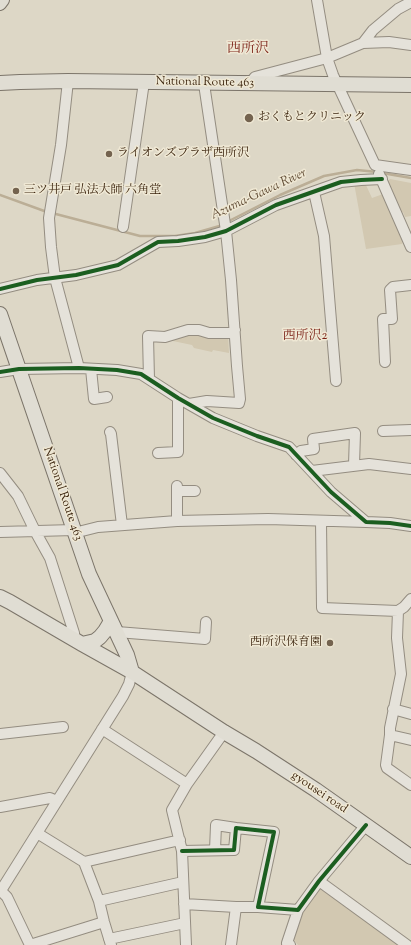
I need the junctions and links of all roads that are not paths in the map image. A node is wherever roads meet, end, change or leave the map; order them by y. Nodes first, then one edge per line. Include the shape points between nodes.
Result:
1 (3, 0) edge
2 (317, 0) edge
3 (411, 2) edge
4 (0, 4) edge
5 (363, 43) junction
6 (411, 45) edge
7 (327, 58) junction
8 (68, 81) junction
9 (144, 82) junction
10 (0, 83) edge
11 (204, 84) junction
12 (249, 84) junction
13 (338, 84) junction
14 (411, 85) edge
15 (411, 170) edge
16 (378, 172) junction
17 (314, 192) junction
18 (411, 220) edge
19 (400, 221) junction
20 (226, 226) junction
21 (123, 227) dead end
22 (411, 247) edge
23 (55, 278) junction
24 (411, 285) edge
25 (0, 289) edge
26 (0, 314) edge
27 (235, 330) junction
28 (385, 362) dead end
29 (79, 368) junction
30 (19, 369) junction
31 (91, 369) junction
32 (0, 372) edge
33 (149, 379) junction
34 (336, 381) dead end
35 (106, 397) dead end
36 (178, 398) junction
37 (189, 404) junction
38 (411, 430) edge
39 (382, 431) dead end
40 (110, 432) dead end
41 (158, 453) dead end
42 (296, 455) junction
43 (354, 465) junction
44 (411, 469) edge
45 (312, 471) junction
46 (0, 473) edge
47 (195, 492) dead end
48 (177, 521) junction
49 (321, 521) junction
50 (366, 522) junction
51 (122, 525) junction
52 (411, 526) edge
53 (35, 531) junction
54 (74, 531) junction
55 (0, 532) edge
56 (0, 597) edge
57 (411, 598) edge
58 (398, 611) junction
59 (206, 622) dead end
60 (114, 627) junction
61 (78, 642) junction
62 (132, 672) junction
63 (393, 709) junction
64 (411, 714) edge
65 (63, 727) dead end
66 (102, 728) junction
67 (224, 732) junction
68 (0, 734) edge
69 (390, 735) junction
70 (411, 740) edge
71 (188, 784) junction
72 (411, 785) edge
73 (57, 801) junction
74 (0, 807) edge
75 (366, 825) junction
76 (236, 828) junction
77 (37, 833) junction
78 (180, 840) junction
79 (182, 850) junction
80 (215, 850) junction
81 (411, 857) edge
82 (84, 862) junction
83 (320, 881) junction
84 (183, 882) junction
85 (0, 891) edge
86 (99, 901) junction
87 (184, 904) junction
88 (236, 907) junction
89 (258, 907) junction
90 (298, 910) junction
91 (104, 922) junction
92 (185, 923) junction
93 (110, 942) edge
94 (288, 944) edge
95 (30, 945) edge
96 (186, 945) edge
97 (231, 945) edge
98 (407, 945) edge

1 - 4 main road
2 - 7 street
3 - 5 street via 398,9 373,30
5 - 6 street via 389,42
5 - 7 street
7 - 12 street via 255,77
7 - 13 street
8 - 9 highway, National Route 463
8 - 10 highway, National Route 463
8 - 23 street via 50,213 50,248
9 - 11 highway, National Route 463
9 - 21 street
11 - 12 highway, National Route 463
11 - 20 street
12 - 13 highway, National Route 463
13 - 14 highway, National Route 463
13 - 16 street
15 - 16 street
16 - 17 street via 360,180 341,182
16 - 19 street
17 - 20 street
17 - 34 street via 324,236
18 - 19 street
19 - 22 street
20 - 23 street via 205,237 158,242 118,265
20 - 27 street
23 - 25 street
23 - 29 street
24 - 28 street via 393,286 390,290 392,319 383,319
26 - 30 highway, National Route 463
27 - 33 street via 209,333 188,330 166,337 148,336
27 - 37 street via 239,403 207,400
29 - 30 street
29 - 31 street
30 - 32 street
30 - 54 highway, National Route 463
31 - 33 street via 141,374
31 - 35 street via 94,399
33 - 36 street
36 - 37 street
36 - 41 street via 178,452
37 - 42 street via 227,424 289,447
38 - 39 street
40 - 51 street
42 - 43 street via 301,451 314,449 313,439 355,433
42 - 45 street
43 - 44 street via 369,464
43 - 45 street
45 - 50 street via 331,492
46 - 53 street via 18,496
47 - 48 street via 177,489
48 - 49 street
48 - 51 street
49 - 50 street
49 - 58 street via 322,608
50 - 52 street
51 - 54 street
53 - 54 street
53 - 55 street
53 - 61 street via 55,570
54 - 60 highway, National Route 463
56 - 61 highway
57 - 58 street
58 - 63 street via 397,638 401,674
59 - 60 street via 205,639
60 - 61 highway via 105,631 95,642
60 - 62 highway, National Route 463
61 - 62 highway
62 - 66 street via 129,684
62 - 67 highway
63 - 64 street
63 - 69 street
65 - 68 street
66 - 71 street
66 - 73 street
67 - 71 street
67 - 75 highway, gyousei road
69 - 70 street
69 - 72 street via 386,766
71 - 78 street via 172,810
73 - 74 street via 50,798
73 - 77 street
75 - 81 highway, gyousei road
75 - 83 street
76 - 80 street via 234,850
76 - 80 street via 216,825
76 - 89 street via 274,832
77 - 82 street
77 - 85 street
78 - 79 street
78 - 82 street
79 - 80 street
79 - 84 street
82 - 86 street
83 - 90 street
83 - 98 street
84 - 86 street
84 - 87 street
85 - 95 street via 7,897
86 - 91 street
87 - 88 street
87 - 92 street
88 - 89 street
88 - 97 street
89 - 90 street
90 - 94 street
91 - 93 street
91 - 95 street
92 - 93 street
92 - 96 street

